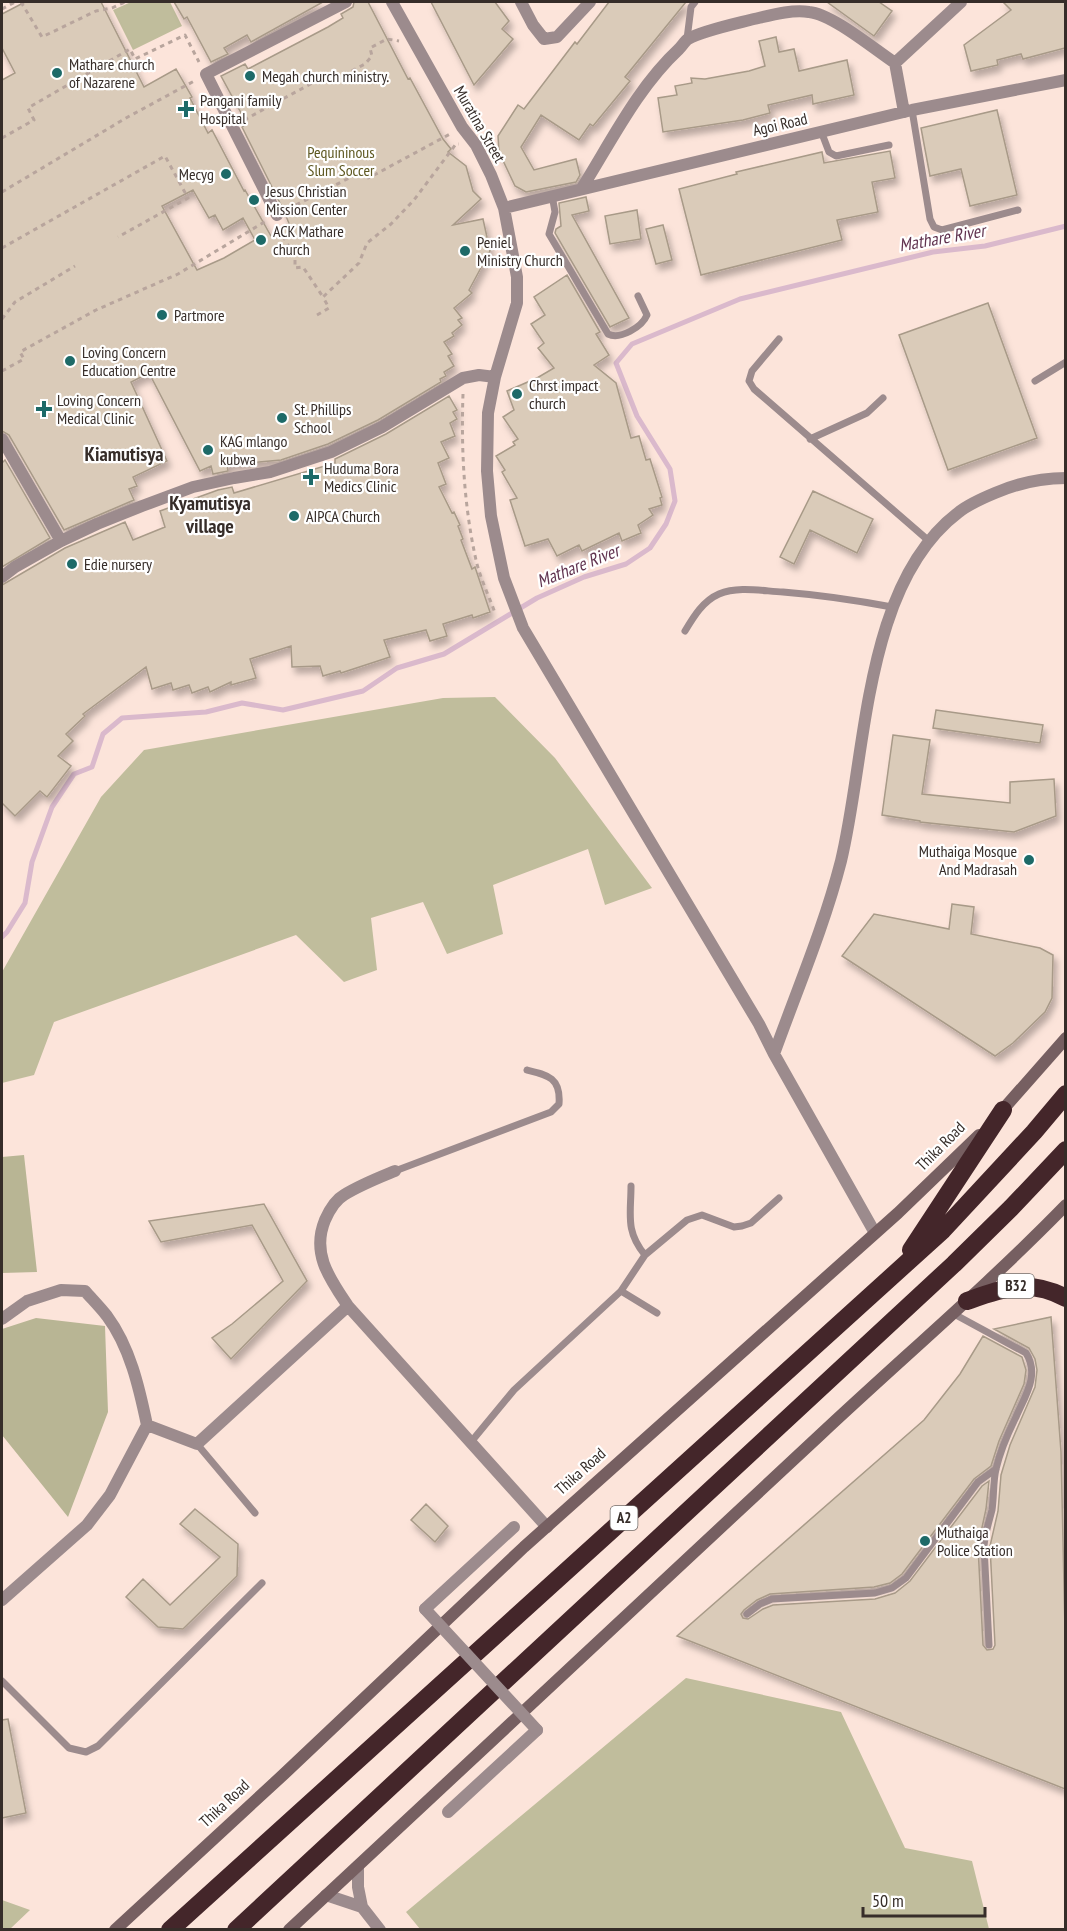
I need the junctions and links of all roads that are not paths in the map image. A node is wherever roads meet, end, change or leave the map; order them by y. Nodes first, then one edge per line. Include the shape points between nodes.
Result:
1 (346, 2) edge
2 (392, 2) edge
3 (520, 2) edge
4 (590, 2) edge
5 (695, 2) edge
6 (961, 2) edge
7 (687, 39) junction
8 (895, 63) junction
9 (1065, 80) edge
10 (908, 111) junction
11 (821, 131) junction
12 (889, 145) dead end
13 (582, 188) junction
14 (552, 195) junction
15 (504, 208) junction
16 (1018, 210) dead end
17 (277, 215) road end
18 (638, 296) dead end
19 (779, 339) dead end
20 (1065, 362) edge
21 (495, 377) junction
22 (1035, 381) dead end
23 (883, 398) dead end
24 (2, 439) edge
25 (810, 439) junction
26 (1065, 478) edge
27 (61, 541) junction
28 (929, 541) junction
29 (2, 577) edge
30 (892, 608) junction
31 (685, 631) dead end
32 (1065, 1038) edge
33 (774, 1054) junction
34 (527, 1070) dead end
35 (1065, 1094) edge
36 (1003, 1110) junction
37 (1065, 1150) edge
38 (395, 1171) joint
39 (631, 1186) dead end
40 (778, 1198) dead end
41 (1065, 1205) edge
42 (875, 1233) junction
43 (645, 1255) junction
44 (897, 1271) junction
45 (621, 1291) junction
46 (1065, 1298) edge
47 (348, 1306) junction
48 (960, 1307) junction
49 (657, 1313) dead end
50 (2, 1319) edge
51 (147, 1425) junction
52 (471, 1442) junction
53 (197, 1444) junction
54 (996, 1469) junction
55 (255, 1512) dead end
56 (514, 1527) dead end
57 (547, 1527) junction
58 (262, 1583) dead end
59 (2, 1600) edge
60 (747, 1614) dead end
61 (989, 1645) dead end
62 (2, 1682) edge
63 (448, 1812) dead end
64 (358, 1866) junction
65 (326, 1895) junction
66 (362, 1907) junction
67 (115, 1929) edge
68 (170, 1929) edge
69 (236, 1929) edge
70 (289, 1929) edge
71 (380, 1929) edge

1 - 17 street via 206,74
2 - 15 street, Muratina Street via 476,145
3 - 4 street via 544,39 551,39
5 - 7 lane
6 - 8 street
7 - 8 street via 755,19 809,12 828,18
7 - 13 street via 642,90
8 - 10 street
9 - 10 street, Agoi Road
10 - 11 street, Agoi Road
10 - 16 lane via 934,227 942,230
11 - 12 lane via 829,152 836,156
11 - 13 street, Agoi Road
13 - 14 street, Agoi Road
14 - 15 street, Agoi Road
14 - 18 lane via 555,212 549,234 608,334 620,336 644,322 647,315
15 - 21 street, Muratina Street via 518,303
19 - 25 lane via 752,371 749,381
20 - 22 lane
21 - 27 street via 464,378 331,453 270,472 193,487
21 - 33 street, Muratina Street via 488,413 491,516 504,578 523,628
23 - 25 lane via 867,413
24 - 27 street
25 - 28 lane
26 - 28 street via 1036,481 981,499 960,511
27 - 29 street
28 - 30 street
30 - 31 lane via 824,595 730,591 706,602
30 - 33 street via 874,672 841,859 824,923
32 - 36 main road, Thika Road
33 - 42 street, Muratina Street
34 - 38 lane via 549,1075 555,1082 559,1104 551,1112
35 - 44 highway, A2 via 964,1209
36 - 42 main road, Thika Road
36 - 44 highway
37 - 69 highway, A2 via 954,1264
38 - 47 street via 342,1196 330,1209 322,1227 319,1248 324,1266
39 - 43 lane via 631,1231 635,1244
40 - 43 lane via 751,1223 742,1226 695,1216
41 - 48 main road
42 - 57 main road, Thika Road
43 - 45 lane
44 - 68 highway, A2
45 - 49 lane
45 - 52 lane via 514,1390
46 - 48 highway, B32 via 1052,1291 1024,1286 998,1290
47 - 52 street
47 - 53 street
48 - 54 lane via 1026,1353 1032,1368 1030,1387
48 - 64 main road
50 - 51 street via 27,1301 61,1290 85,1291 107,1316 125,1346
51 - 53 street
51 - 59 street via 110,1495 87,1525
52 - 57 street
53 - 55 lane
54 - 60 lane via 978,1482 906,1578 892,1588 875,1593 772,1599
54 - 61 lane via 984,1545
56 - 63 street, bridge via 425,1609 537,1730
57 - 67 main road, Thika Road
58 - 62 lane via 98,1746 86,1752 69,1748
64 - 65 main road
64 - 66 street
65 - 66 street
65 - 70 main road
66 - 71 street

